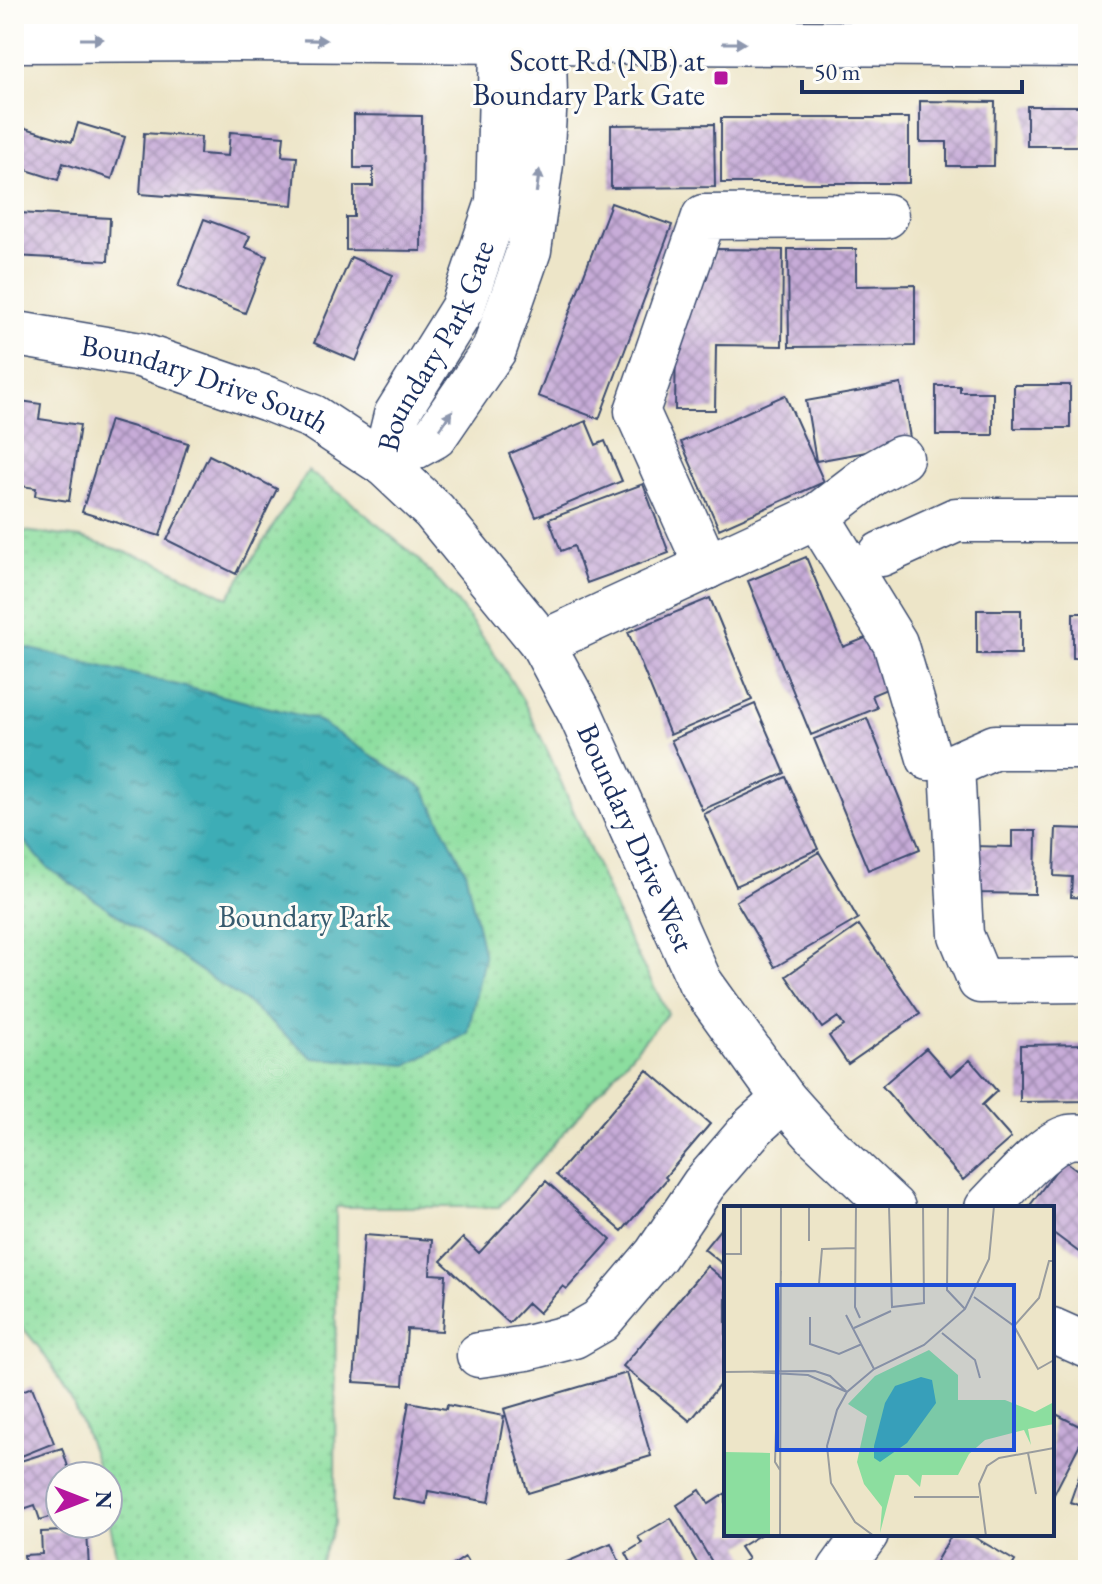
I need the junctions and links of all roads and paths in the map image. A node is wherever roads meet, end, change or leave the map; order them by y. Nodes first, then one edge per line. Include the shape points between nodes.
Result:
1 (523, 28) edge
2 (14, 40) edge
3 (1088, 45) edge
4 (886, 216) dead end
5 (14, 335) edge
6 (901, 458) dead end
7 (384, 464) junction
8 (817, 516) junction
9 (1088, 520) edge
10 (881, 554) dead end
11 (707, 567) junction
12 (542, 643) junction
13 (1088, 747) edge
14 (929, 758) dead end
15 (1088, 980) edge
16 (784, 1099) junction
17 (1088, 1137) edge
18 (891, 1206) edge
19 (989, 1206) edge
20 (1054, 1331) edge
21 (1088, 1346) edge
22 (479, 1355) dead end
23 (865, 1536) edge
24 (840, 1570) edge

2 -> 1 street via 237,39
1 -> 3 street
1 - 7 street, Boundary Park Gate via 545,96 529,250 494,350 435,436
4 - 11 street via 704,217 637,411
5 - 7 street, Boundary Drive South via 140,355 268,399 313,417
6 - 8 street
7 - 12 street, Boundary Drive West via 434,511
8 - 11 street
8 - 14 street via 895,643
9 - 10 street via 956,520
11 - 12 street
12 - 16 street, Boundary Drive West via 581,715 700,982
13 - 15 street via 995,747 952,766 961,935 980,981
16 - 18 street, Boundary Drive West
16 - 22 street via 704,1184 656,1255 600,1321 574,1336
17 - 19 street via 1054,1144
20 - 21 street
23 - 24 street

